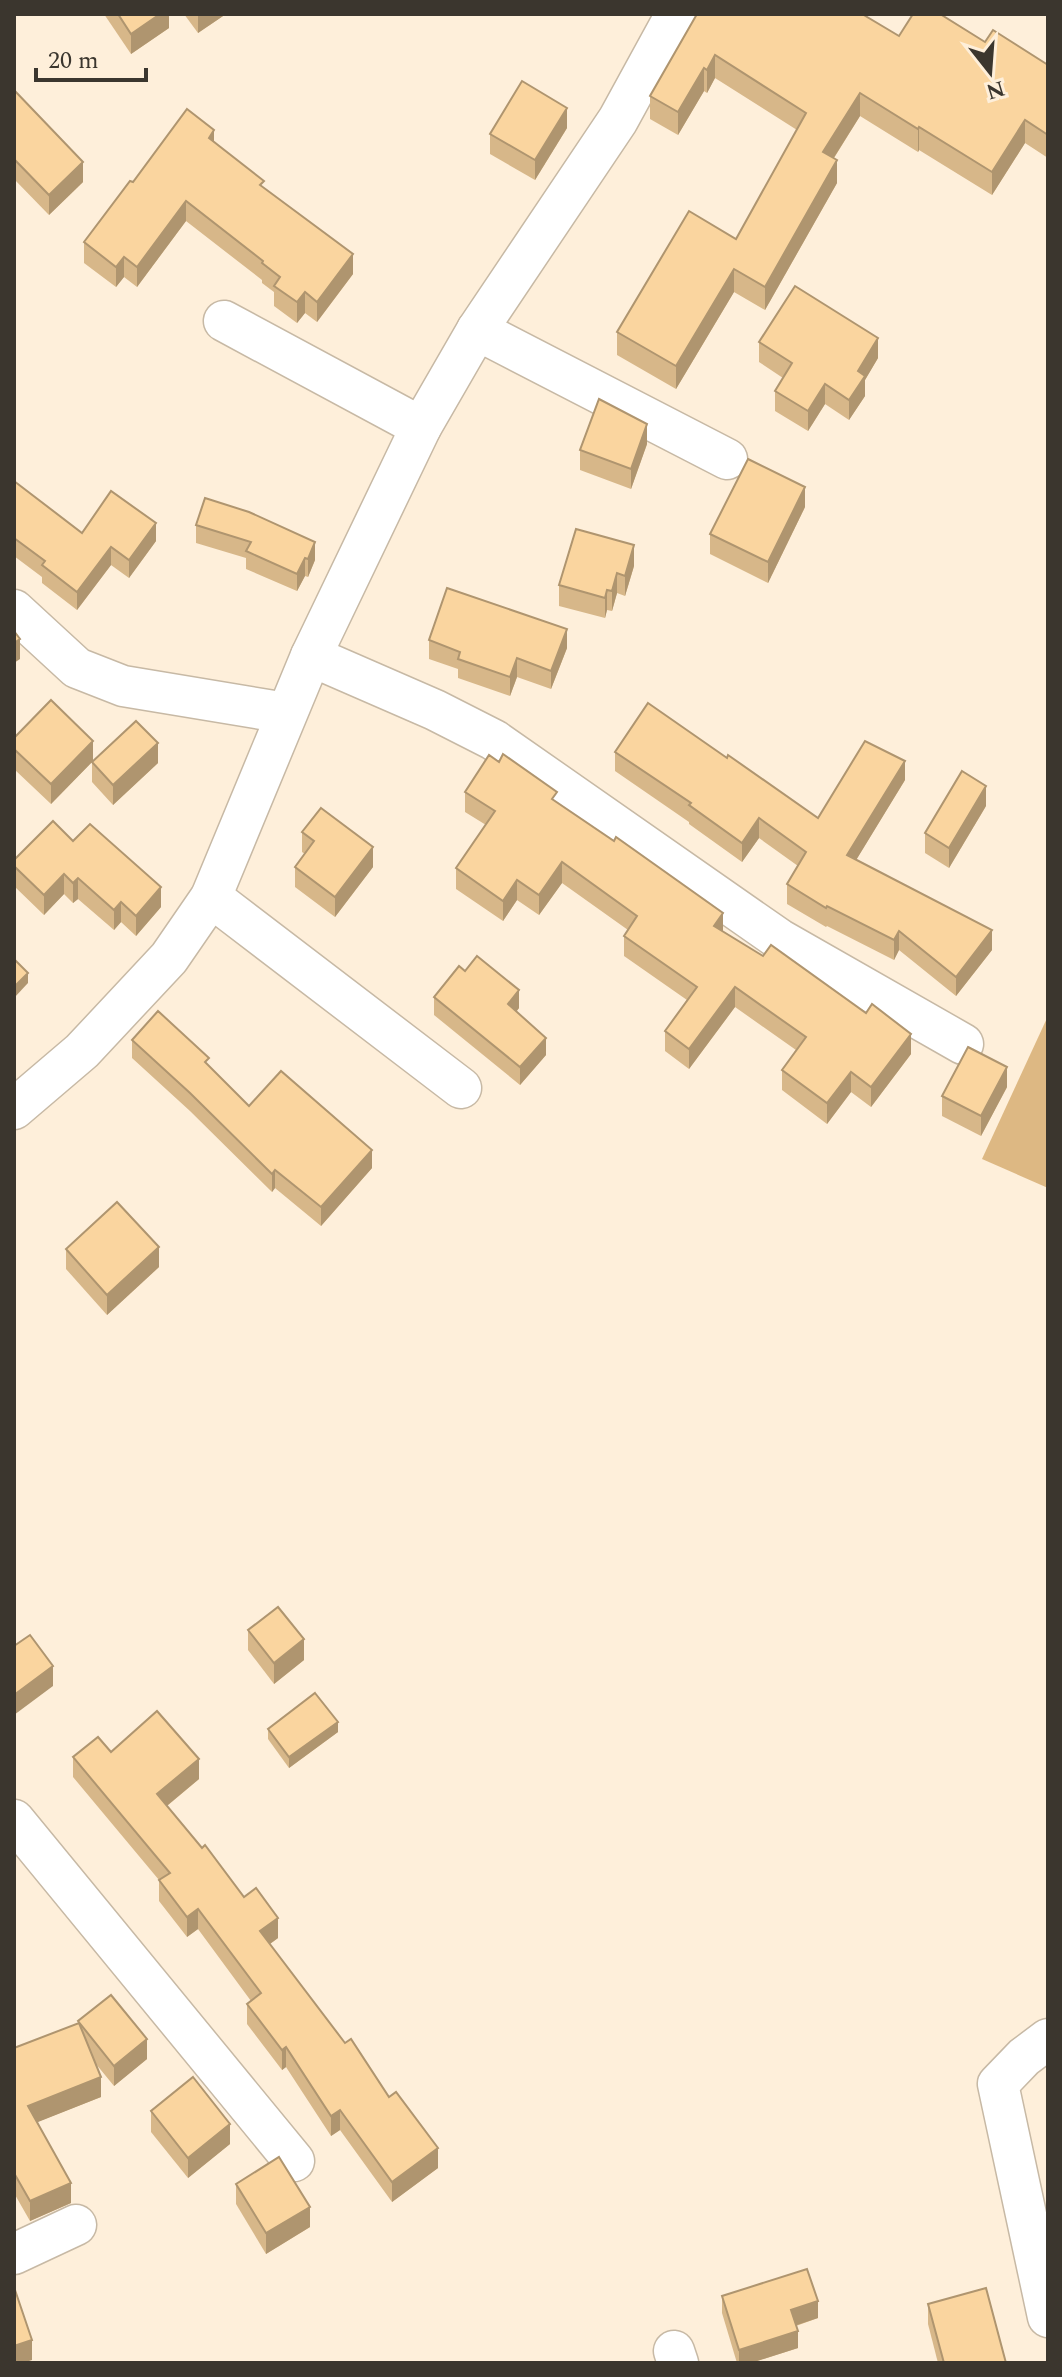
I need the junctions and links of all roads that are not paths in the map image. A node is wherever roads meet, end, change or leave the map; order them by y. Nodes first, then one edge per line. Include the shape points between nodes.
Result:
1 (676, 14) edge
2 (224, 321) dead end
3 (477, 330) junction
4 (421, 427) junction
5 (727, 459) dead end
6 (14, 610) edge
7 (311, 656) junction
8 (286, 713) junction
9 (211, 897) junction
10 (963, 1044) dead end
11 (461, 1088) dead end
12 (14, 1109) edge
13 (14, 1820) edge
14 (1048, 2039) edge
15 (294, 2161) dead end
16 (76, 2225) dead end
17 (14, 2254) edge
18 (1048, 2317) edge

1 - 3 street via 618,120
2 - 4 street
3 - 4 street
3 - 5 street
4 - 7 street
6 - 8 street via 77,668 123,686
7 - 8 street
7 - 10 street via 494,740 779,939
8 - 9 street
9 - 11 street
9 - 12 street via 169,958 82,1051
13 - 15 street
14 - 18 street via 998,2084
16 - 17 street

